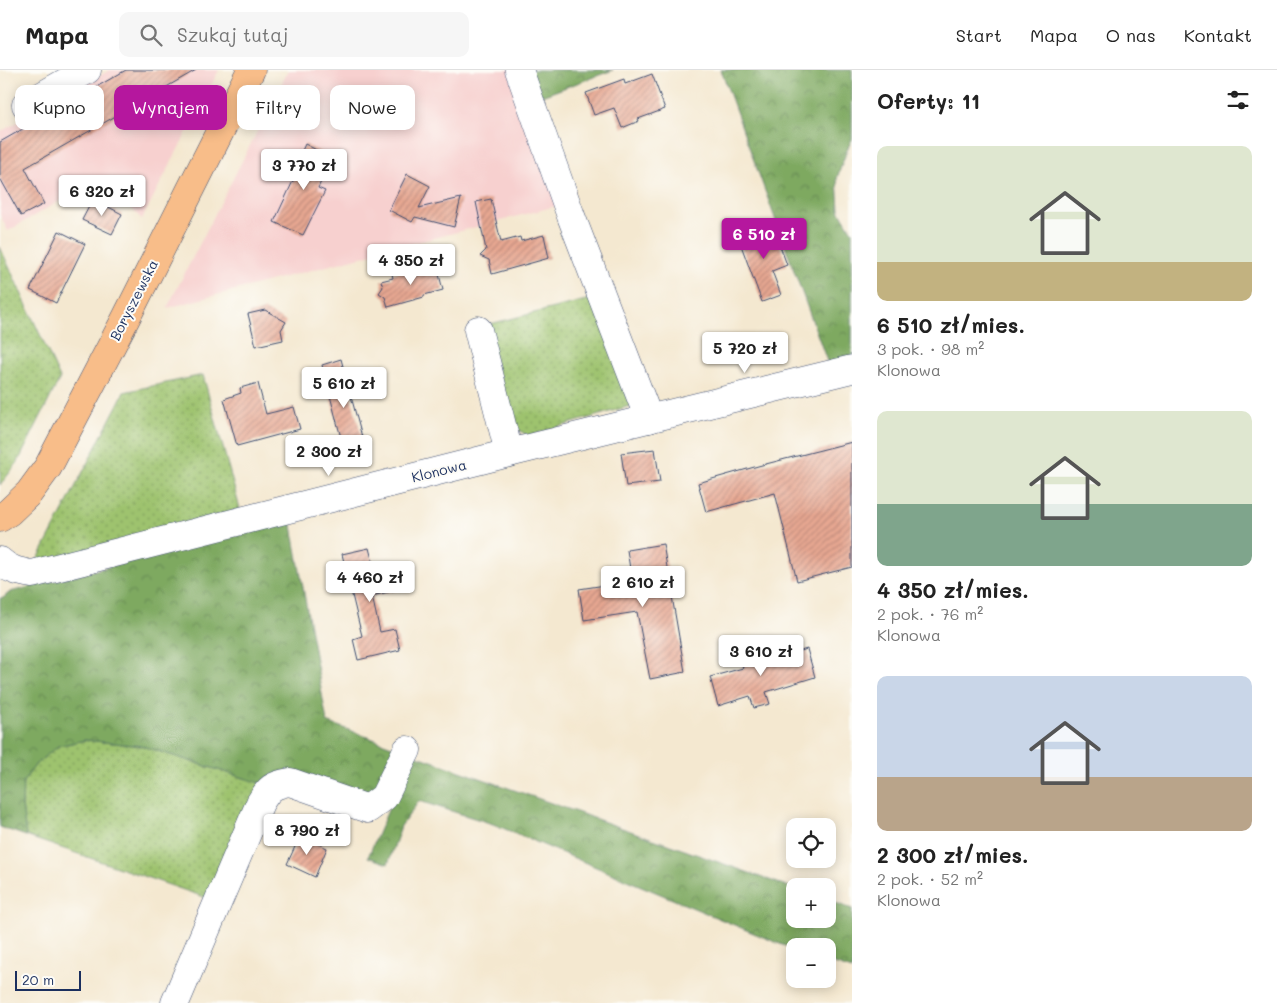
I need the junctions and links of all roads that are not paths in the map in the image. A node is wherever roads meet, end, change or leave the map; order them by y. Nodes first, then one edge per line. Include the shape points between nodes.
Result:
1 (87, 70) edge
2 (251, 70) edge
3 (519, 70) edge
4 (61, 85) edge
5 (478, 330) dead end
6 (852, 369) edge
7 (649, 419) junction
8 (509, 453) junction
9 (0, 518) edge
10 (0, 561) edge
11 (406, 750) dead end
12 (175, 1003) edge

1 - 4 street
2 - 9 main road, Boryszewska via 52,460 30,493
3 - 7 street
5 - 8 street
6 - 7 street, Klonowa
7 - 8 street, Klonowa
8 - 10 street, Klonowa via 32,574 16,571
11 - 12 street via 384,797 368,809 290,782 268,789

